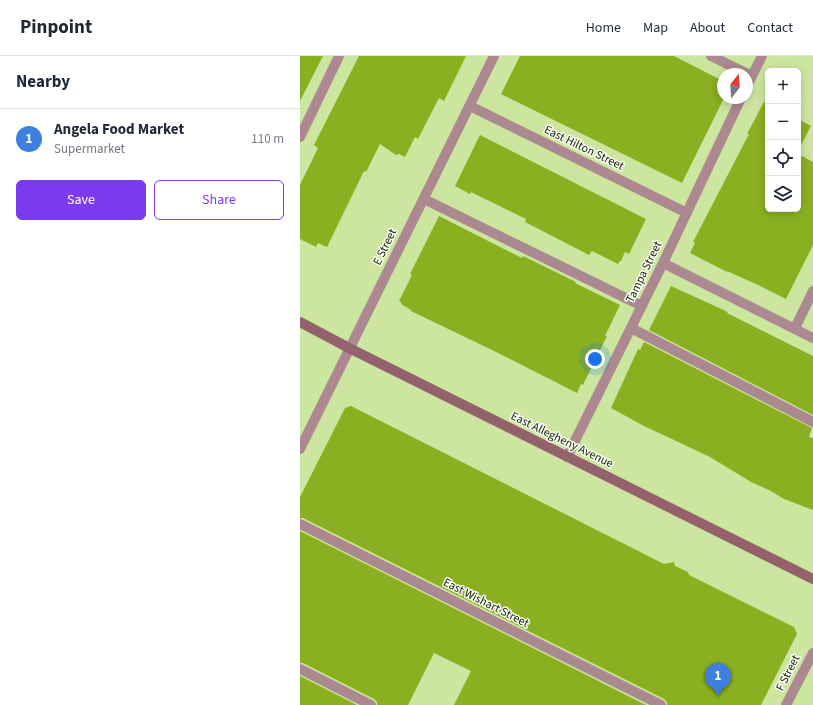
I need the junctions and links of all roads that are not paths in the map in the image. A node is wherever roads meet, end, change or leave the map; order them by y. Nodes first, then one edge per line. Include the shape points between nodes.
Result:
1 (340, 56) edge
2 (494, 56) edge
3 (711, 56) edge
4 (762, 56) edge
5 (736, 68) edge
6 (753, 74) edge
7 (738, 104) edge
8 (470, 106) junction
9 (300, 137) edge
10 (424, 199) junction
11 (687, 213) junction
12 (663, 263) junction
13 (813, 292) edge
14 (642, 306) junction
15 (300, 322) edge
16 (631, 328) junction
17 (795, 328) junction
18 (813, 338) edge
19 (349, 348) junction
20 (813, 422) edge
21 (300, 449) edge
22 (567, 457) junction
23 (300, 524) edge
24 (813, 579) edge
25 (813, 653) edge
26 (300, 669) edge
27 (371, 705) edge
28 (661, 705) edge
29 (786, 705) edge

1 - 9 street
2 - 8 street, E Street
3 - 5 street
4 - 6 street
7 - 11 street, Tampa Street
8 - 10 street, E Street
8 - 11 street, East Hilton Street
10 - 14 street
10 - 19 street, E Street
11 - 12 street, Tampa Street
12 - 14 street, Tampa Street
12 - 17 street
13 - 17 street
14 - 16 street, Tampa Street
15 - 19 main road, East Allegheny Avenue
16 - 20 street
16 - 22 street, Tampa Street
17 - 18 street
19 - 21 street, E Street
19 - 22 main road, East Allegheny Avenue
22 - 24 main road, East Allegheny Avenue
23 - 28 street, East Wishart Street
25 - 29 street, F Street
26 - 27 street

